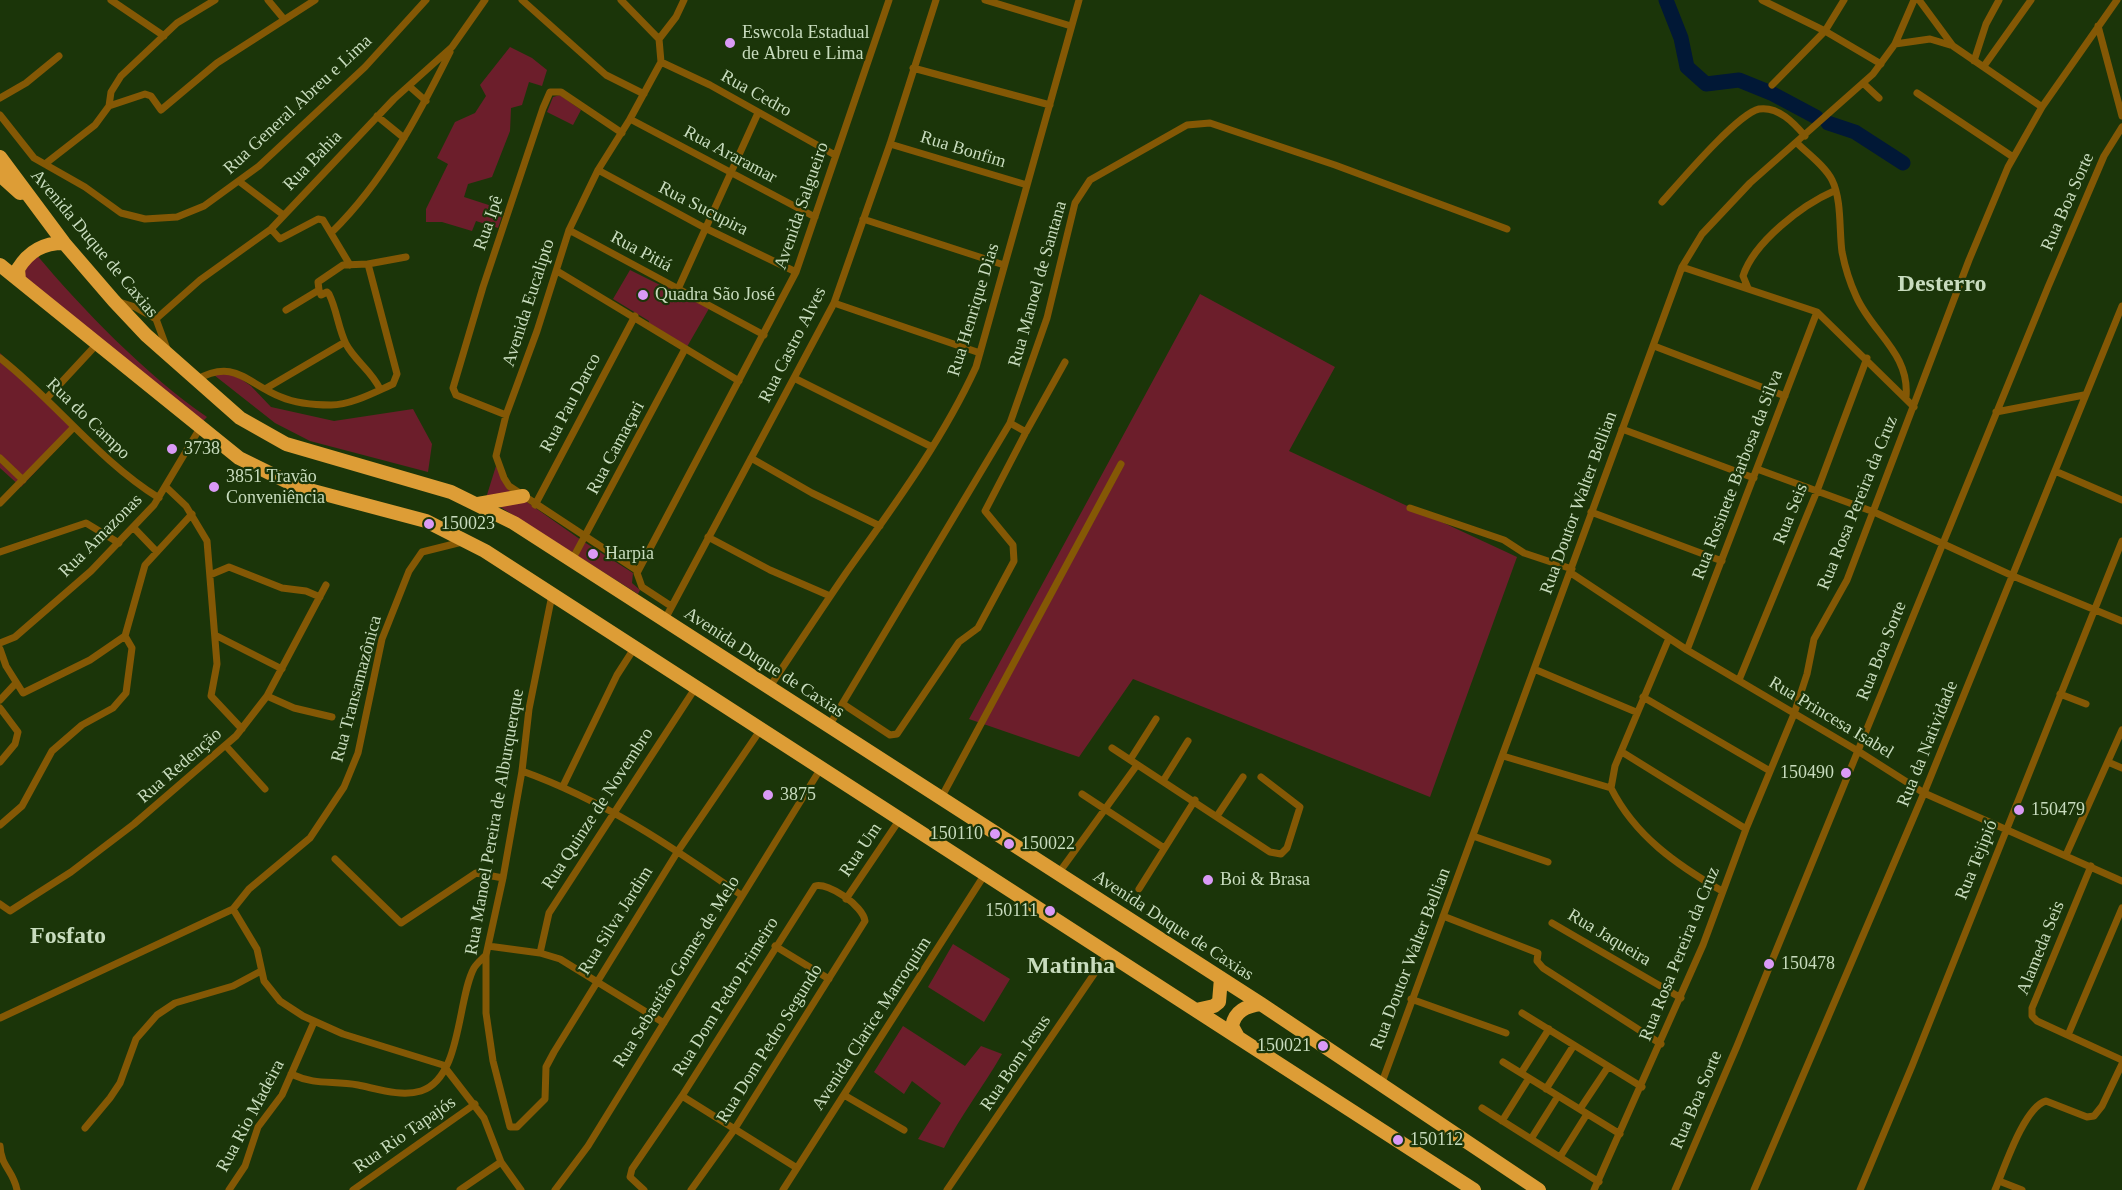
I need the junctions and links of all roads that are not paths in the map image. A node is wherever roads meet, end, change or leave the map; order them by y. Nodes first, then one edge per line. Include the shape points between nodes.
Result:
1 (111, 0) edge
2 (215, 0) edge
3 (268, 0) edge
4 (315, 0) edge
5 (426, 0) edge
6 (485, 0) edge
7 (522, 0) edge
8 (621, 0) edge
9 (684, 0) edge
10 (936, 0) edge
11 (985, 0) edge
12 (1079, 0) edge
13 (1762, 0) edge
14 (1844, 0) edge
15 (1914, 0) edge
16 (1919, 0) edge
17 (1999, 0) edge
18 (2031, 0) edge
19 (2117, 0) edge
20 (886, 1) edge
21 (284, 18) junction
22 (1071, 26) junction
23 (2098, 26) junction
24 (1825, 31) junction
25 (164, 36) junction
26 (658, 39) junction
27 (1895, 44) junction
28 (1953, 46) junction
29 (453, 47) junction
30 (58, 56) dead end
31 (1974, 61) junction
32 (661, 62) junction
33 (1881, 64) junction
34 (1984, 66) junction
35 (913, 68) junction
36 (1863, 83) junction
37 (1772, 85) dead end
38 (409, 86) junction
39 (1917, 93) dead end
40 (644, 94) junction
41 (0, 98) edge
42 (1879, 98) dead end
43 (426, 101) junction
44 (1050, 105) junction
45 (109, 106) junction
46 (2042, 107) junction
47 (758, 113) junction
48 (0, 115) edge
49 (377, 116) junction
50 (2122, 116) edge
51 (630, 119) junction
52 (2122, 127) edge
53 (622, 133) junction
54 (1805, 136) junction
55 (404, 138) junction
56 (1797, 143) junction
57 (890, 144) junction
58 (835, 155) junction
59 (0, 157) edge
60 (2013, 157) junction
61 (45, 164) junction
62 (598, 170) junction
63 (731, 171) junction
64 (0, 175) edge
65 (240, 182) junction
66 (1027, 185) junction
67 (1834, 191) junction
68 (30, 198) junction
69 (1662, 202) dead end
70 (282, 214) junction
71 (815, 217) junction
72 (863, 219) junction
73 (705, 228) junction
74 (271, 229) junction
75 (1507, 229) dead end
76 (568, 230) junction
77 (332, 232) junction
78 (64, 243) junction
79 (406, 257) dead end
80 (368, 264) junction
81 (0, 265) edge
82 (350, 265) junction
83 (1004, 265) junction
84 (1682, 267) junction
85 (557, 271) junction
86 (796, 272) junction
87 (19, 280) junction
88 (1748, 288) junction
89 (678, 289) junction
90 (319, 290) junction
91 (114, 301) junction
92 (834, 303) junction
93 (2122, 306) edge
94 (286, 310) dead end
95 (1817, 312) junction
96 (635, 316) junction
97 (156, 319) junction
98 (764, 334) junction
99 (345, 342) junction
100 (97, 344) junction
101 (1654, 346) junction
102 (685, 349) junction
103 (980, 353) junction
104 (170, 357) junction
105 (0, 358) edge
106 (1867, 358) junction
107 (1065, 362) dead end
108 (794, 378) junction
109 (196, 380) junction
110 (739, 381) junction
111 (265, 389) junction
112 (380, 389) junction
113 (2084, 395) junction
114 (1785, 396) junction
115 (1906, 397) junction
116 (46, 399) junction
117 (1914, 407) junction
118 (1996, 412) junction
119 (506, 415) junction
120 (1010, 423) junction
121 (74, 427) junction
122 (200, 428) junction
123 (1622, 429) junction
124 (1026, 432) junction
125 (932, 447) junction
126 (0, 458) edge
127 (751, 458) junction
128 (1121, 464) dead end
129 (1757, 469) junction
130 (2055, 471) junction
131 (1754, 478) junction
132 (23, 480) junction
133 (166, 487) junction
134 (1817, 491) junction
135 (159, 498) junction
136 (2122, 500) edge
137 (529, 501) junction
138 (0, 503) edge
139 (478, 504) junction
140 (1410, 508) dead end
141 (1591, 512) junction
142 (1874, 512) junction
143 (192, 514) junction
144 (879, 526) junction
145 (134, 527) junction
146 (584, 537) junction
147 (708, 537) junction
148 (468, 541) junction
149 (2122, 541) edge
150 (119, 543) junction
151 (1943, 544) junction
152 (0, 552) edge
153 (157, 552) junction
154 (572, 560) junction
155 (1722, 561) junction
156 (638, 571) junction
157 (1571, 572) junction
158 (210, 575) junction
159 (2013, 576) junction
160 (326, 585) dead end
161 (553, 592) junction
162 (830, 596) junction
163 (320, 597) junction
164 (671, 606) junction
165 (2095, 609) junction
166 (664, 621) junction
167 (2122, 621) edge
168 (215, 635) junction
169 (125, 636) junction
170 (1669, 638) junction
171 (0, 643) edge
172 (634, 647) junction
173 (0, 649) edge
174 (1687, 650) junction
175 (282, 669) junction
176 (1534, 669) junction
177 (1739, 681) junction
178 (16, 682) junction
179 (696, 687) junction
180 (769, 688) junction
181 (2060, 694) junction
182 (267, 696) junction
183 (1643, 697) junction
184 (0, 700) edge
185 (843, 704) junction
186 (2086, 704) dead end
187 (0, 708) edge
188 (1636, 712) junction
189 (1794, 714) junction
190 (332, 717) dead end
191 (1156, 719) dead end
192 (829, 726) junction
193 (242, 729) junction
194 (761, 729) junction
195 (2122, 730) edge
196 (1188, 741) dead end
197 (226, 746) junction
198 (1112, 748) dead end
199 (1858, 751) junction
200 (1622, 752) junction
201 (1503, 756) junction
202 (1130, 760) junction
203 (0, 762) edge
204 (2108, 762) junction
205 (1137, 765) junction
206 (821, 768) junction
207 (2122, 768) edge
208 (522, 771) junction
209 (1770, 771) junction
210 (1243, 777) dead end
211 (1261, 777) dead end
212 (1163, 781) junction
213 (562, 786) junction
214 (1611, 788) junction
215 (265, 789) dead end
216 (1924, 793) junction
217 (1082, 794) dead end
218 (941, 798) junction
219 (1194, 800) junction
220 (1104, 807) junction
221 (615, 812) junction
222 (1217, 816) junction
223 (900, 819) junction
224 (0, 825) edge
225 (1746, 829) junction
226 (2005, 830) junction
227 (1473, 836) junction
228 (1164, 848) junction
229 (678, 851) junction
230 (2066, 855) junction
231 (335, 859) dead end
232 (1548, 862) dead end
233 (2091, 866) junction
234 (986, 873) junction
235 (1058, 874) junction
236 (503, 878) junction
237 (2122, 881) edge
238 (1140, 889) dead end
239 (1722, 891) junction
240 (741, 895) junction
241 (846, 899) junction
242 (0, 904) edge
243 (2122, 908) edge
244 (233, 909) junction
245 (861, 911) joint
246 (1443, 916) junction
247 (1552, 923) dead end
248 (488, 946) junction
249 (775, 946) junction
250 (1109, 952) junction
251 (540, 953) junction
252 (486, 955) junction
253 (261, 971) junction
254 (1221, 978) junction
255 (829, 979) junction
256 (595, 982) junction
257 (1411, 999) junction
258 (1681, 999) junction
259 (1261, 1004) junction
260 (1196, 1010) junction
261 (1522, 1013) dead end
262 (0, 1018) edge
263 (314, 1022) junction
264 (664, 1023) junction
265 (1549, 1029) junction
266 (1506, 1033) dead end
267 (2068, 1035) junction
268 (1238, 1037) junction
269 (1661, 1044) junction
270 (1574, 1045) junction
271 (1503, 1062) dead end
272 (2122, 1062) edge
273 (445, 1067) junction
274 (1608, 1067) junction
275 (1521, 1073) junction
276 (291, 1074) junction
277 (1529, 1078) junction
278 (1381, 1085) junction
279 (1642, 1087) junction
280 (1546, 1089) junction
281 (844, 1095) junction
282 (682, 1096) junction
283 (1557, 1096) junction
284 (475, 1104) junction
285 (1482, 1108) dead end
286 (1580, 1110) junction
287 (1587, 1114) junction
288 (1502, 1121) junction
289 (510, 1127) joint
290 (85, 1128) dead end
291 (734, 1130) junction
292 (904, 1130) dead end
293 (1620, 1134) junction
294 (1531, 1139) junction
295 (0, 1146) edge
296 (1560, 1157) junction
297 (0, 1162) edge
298 (501, 1162) junction
299 (797, 1168) junction
300 (1999, 1181) junction
301 (1599, 1182) junction
302 (1531, 1187) edge
303 (17, 1190) edge
304 (229, 1190) edge
305 (353, 1190) edge
306 (460, 1190) edge
307 (521, 1190) edge
308 (555, 1190) edge
309 (644, 1190) edge
310 (691, 1190) edge
311 (783, 1190) edge
312 (947, 1190) edge
313 (1474, 1190) edge
314 (1594, 1190) edge
315 (1675, 1190) edge
316 (1754, 1190) edge
317 (1860, 1190) edge
318 (1995, 1190) edge
319 (2022, 1190) edge

1 - 25 street
2 - 25 street via 177,23
3 - 21 street
4 - 21 street
5 - 65 street, Rua General Abreu e Lima via 365,68
6 - 29 street, Rua Bahia
7 - 40 street via 606,75
8 - 26 street
9 - 26 street
10 - 35 street, Rua Castro Alves
11 - 22 street
12 - 22 street, Rua Henrique Dias
13 - 24 street
14 - 24 street
15 - 27 street, Rua Doutor Walter Bellian
16 - 28 street
17 - 31 street
18 - 34 street
19 - 23 street, Rua Rosa Pereira da Cruz
20 - 58 street, Avenida Salgueiro
21 - 45 street via 217,63 161,110 145,94
22 - 44 street, Rua Henrique Dias
23 - 46 street, Rua Rosa Pereira da Cruz
23 - 50 street
24 - 33 street
24 - 37 street
25 - 45 street via 116,81
26 - 32 street
27 - 28 street via 1930,39
27 - 33 street, Rua Doutor Walter Bellian
28 - 31 street
29 - 38 street, Rua Bahia
29 - 43 street, Rua Bahia
30 - 41 street
31 - 34 street
32 - 40 street, Avenida Eucalipto
32 - 47 street, Rua Cedro
33 - 36 street, Rua Doutor Walter Bellian
34 - 46 street
35 - 44 street
35 - 57 street, Rua Castro Alves
36 - 42 street
36 - 54 street, Rua Doutor Walter Bellian
38 - 43 street
38 - 49 street, Rua Bahia
39 - 60 street
40 - 51 street, Avenida Eucalipto
43 - 55 street, Rua Bahia
44 - 66 street, Rua Henrique Dias
45 - 61 street via 83,136
46 - 60 street, Rua Rosa Pereira da Cruz
47 - 58 street, Rua Cedro
47 - 63 street
48 - 61 street, Rua General Abreu e Lima via 26,150
49 - 55 street
49 - 70 street, Rua Bahia
51 - 53 street, Avenida Eucalipto
51 - 63 street, Rua Araramar
52 - 118 street, Rua Boa Sorte via 2104,156
53 - 62 street, Avenida Eucalipto
53 - 119 street, Rua Ipê via 561,92 550,92 453,388 456,395
54 - 56 street, Rua Doutor Walter Bellian
54 - 69 street via 1785,116 1766,109 1755,111 1706,154
55 - 77 street, Rua Bahia
56 - 67 street via 1828,174
56 - 84 street, Rua Doutor Walter Bellian via 1715,219
57 - 66 street, Rua Bonfim
57 - 72 street, Rua Castro Alves
58 - 71 street, Avenida Salgueiro
59 - 68 highway, Avenida Duque de Caxias
60 - 117 street, Rua Rosa Pereira da Cruz
61 - 65 street, Rua General Abreu e Lima via 121,213 145,219 168,219 190,213
62 - 73 street, Rua Sucupira
62 - 76 street, Avenida Eucalipto
63 - 71 street, Rua Araramar
63 - 73 street
64 - 68 highway via 18,193
65 - 70 street
66 - 83 street, Rua Henrique Dias
67 - 88 street via 1816,199 1762,244 1748,260 1743,276
67 - 115 street via 1842,225 1842,252 1850,279 1865,314 1896,352 1907,381
68 - 78 highway, Avenida Duque de Caxias
70 - 74 street, Rua Bahia
71 - 86 street, Avenida Salgueiro
72 - 83 street
72 - 92 street, Rua Castro Alves
73 - 86 street, Rua Sucupira
73 - 89 street
74 - 77 street via 280,239 320,219
74 - 97 street, Rua Bahia via 200,280
75 - 120 street, Rua Manoel de Santana via 1230,129 1210,123 1186,125 1090,180 1075,203 1047,318
76 - 85 street, Avenida Eucalipto
76 - 89 street, Rua Pitiá
77 - 82 street
78 - 87 highway via 47,244 28,255 18,269
78 - 91 highway, Avenida Duque de Caxias
79 - 80 street
80 - 82 street
80 - 112 street via 397,375 393,384
81 - 87 highway
82 - 90 street via 322,277 317,284
83 - 103 street, Rua Henrique Dias
84 - 88 street
84 - 101 street, Rua Doutor Walter Bellian
85 - 96 street
85 - 119 street, Avenida Eucalipto
86 - 98 street, Avenida Salgueiro
87 - 100 highway
88 - 95 street
89 - 98 street, Rua Pitiá
90 - 94 street
90 - 99 street via 321,295 329,294
91 - 97 street
91 - 104 highway, Avenida Duque de Caxias
92 - 103 street
92 - 108 street, Rua Castro Alves
93 - 113 street, Rua da Natividade
95 - 106 street
95 - 114 street, Rua Rosinete Barbosa da Silva
96 - 102 street
96 - 137 street, Rua Pau Darco
97 - 104 street
98 - 110 street, Avenida Salgueiro
99 - 111 street
99 - 112 street via 372,373
100 - 116 street
100 - 122 highway
101 - 114 street
101 - 123 street, Rua Doutor Walter Bellian
102 - 110 street
102 - 146 street, Rua Camaçari
103 - 125 street, Rua Henrique Dias via 956,409
104 - 109 highway, Avenida Duque de Caxias
105 - 116 street, Rua do Campo
106 - 115 street
106 - 134 street, Rua Seis
107 - 124 street
108 - 125 street
108 - 127 street, Rua Castro Alves
109 - 111 street via 214,372 230,371
109 - 139 highway, Avenida Duque de Caxias via 240,418 286,444 425,483
110 - 156 street, Avenida Salgueiro
111 - 112 street via 295,401 329,405
113 - 118 street
113 - 130 street, Rua da Natividade
114 - 129 street, Rua Rosinete Barbosa da Silva
115 - 117 street
116 - 121 street, Rua do Campo
117 - 142 street, Rua Rosa Pereira da Cruz
118 - 151 street, Rua Boa Sorte
119 - 137 street, Avenida Eucalipto via 496,456 504,478
120 - 124 street
120 - 185 street, Rua Manoel de Santana
121 - 132 street
121 - 135 street, Rua do Campo via 118,470
122 - 133 street, Rua Amazonas
122 - 148 highway via 239,458 284,482 426,521
123 - 131 street
123 - 141 street, Rua Doutor Walter Bellian
124 - 185 street via 985,511 1013,545 1015,558 978,628 959,642 897,734 890,735
125 - 144 street, Rua Henrique Dias
126 - 132 street
127 - 144 street
127 - 147 street, Rua Castro Alves
128 - 218 street
129 - 131 street, Rua Rosinete Barbosa da Silva
129 - 134 street
130 - 136 street
130 - 159 street, Rua da Natividade
131 - 155 street, Rua Rosinete Barbosa da Silva
132 - 138 street
133 - 135 street, Rua Amazonas
133 - 143 street
134 - 142 street
134 - 177 street, Rua Seis
135 - 145 street, Rua Amazonas
137 - 139 highway
137 - 146 street, Avenida Eucalipto
139 - 154 highway, Avenida Duque de Caxias
140 - 157 street, Rua Princesa Isabel via 1504,540 1524,553
141 - 155 street
141 - 157 street, Rua Doutor Walter Bellian
142 - 151 street
142 - 189 street, Rua Rosa Pereira da Cruz via 1847,580 1814,639
143 - 153 street
143 - 158 street via 207,541
144 - 162 street, Rua Henrique Dias
145 - 150 street, Rua Amazonas
145 - 153 street
146 - 154 street, Rua Camaçari
146 - 156 street, Avenida Eucalipto
147 - 162 street
147 - 164 street, Rua Castro Alves
148 - 161 highway
148 - 244 street, Rua Transamazônica via 432,548 416,559 382,639 358,753 344,787 310,838 249,889
149 - 165 street, Rua Tejipió
150 - 152 street via 87,523
150 - 171 street, Rua Amazonas via 15,637
151 - 159 street
151 - 199 street, Rua Boa Sorte
153 - 169 street via 145,565
154 - 166 highway, Avenida Duque de Caxias
155 - 174 street, Rua Rosinete Barbosa da Silva
156 - 164 street via 636,576 642,587
157 - 170 street, Rua Princesa Isabel
157 - 176 street, Rua Doutor Walter Bellian
158 - 163 street via 229,567 282,588
158 - 168 street
159 - 165 street
159 - 216 street, Rua da Natividade
160 - 163 street, Rua Redenção
161 - 172 highway
161 - 208 street, Rua Manoel Pereira de Alburquerque via 529,708
162 - 180 street, Rua Henrique Dias
163 - 175 street, Rua Redenção
164 - 166 street, Rua Castro Alves
165 - 167 street
165 - 181 street, Rua Tejipió
166 - 180 highway, Avenida Duque de Caxias
168 - 175 street
168 - 193 street via 217,664 212,699
169 - 178 street via 90,660 23,693
169 - 224 street via 132,648 126,693 113,708 82,726 52,751 22,806
170 - 174 street, Rua Princesa Isabel
170 - 183 street
172 - 179 highway
172 - 213 street
173 - 178 street
174 - 177 street, Rua Princesa Isabel
175 - 182 street, Rua Redenção
176 - 188 street
176 - 201 street, Rua Doutor Walter Bellian
177 - 189 street, Rua Princesa Isabel
178 - 184 street
179 - 194 highway
179 - 221 street, Rua Quinze de Novembro
180 - 192 highway, Avenida Duque de Caxias
181 - 186 street
181 - 226 street, Rua Tejipió
182 - 190 street via 294,708
182 - 193 street, Rua Redenção
183 - 188 street
183 - 209 street
185 - 192 street, Rua Manoel de Santana
187 - 203 street via 18,732 15,744
188 - 200 street
189 - 199 street, Rua Princesa Isabel
189 - 209 street, Rua Rosa Pereira da Cruz
191 - 202 street
192 - 218 highway, Avenida Duque de Caxias
193 - 197 street, Rua Redenção
194 - 206 highway
194 - 229 street, Rua Silva Jardim
195 - 204 street
196 - 212 street
197 - 215 street
197 - 242 street, Rua Redenção via 71,872 10,911
198 - 202 street
199 - 216 street, Rua Princesa Isabel
199 - 315 street, Rua Boa Sorte
200 - 214 street
200 - 225 street
201 - 214 street
201 - 227 street, Rua Doutor Walter Bellian
202 - 205 street
204 - 207 street
204 - 230 street
205 - 212 street
205 - 220 street
206 - 223 highway
206 - 240 street, Rua Sebastião Gomes de Melo
208 - 213 street
208 - 236 street, Rua Manoel Pereira de Alburquerque
209 - 225 street, Rua Rosa Pereira da Cruz
210 - 222 street
211 - 222 street via 1300,807 1285,851 1270,852
212 - 219 street
213 - 221 street
214 - 239 street via 1630,820 1661,850 1682,868
216 - 226 street, Rua Princesa Isabel
216 - 316 street, Rua da Natividade
217 - 220 street
218 - 235 highway, Avenida Duque de Caxias
219 - 222 street
219 - 228 street
220 - 228 street
220 - 235 street
221 - 229 street
221 - 251 street, Rua Quinze de Novembro via 549,913
223 - 234 highway
223 - 241 street, Rua Um
225 - 239 street, Rua Rosa Pereira da Cruz
226 - 230 street, Rua Princesa Isabel
226 - 317 street, Rua Tejipió
227 - 232 street
227 - 246 street, Rua Doutor Walter Bellian
228 - 238 street
229 - 240 street
229 - 256 street, Rua Silva Jardim
230 - 233 street, Rua Princesa Isabel
231 - 236 street via 401,923 476,873
233 - 237 street, Rua Princesa Isabel
233 - 267 street, Alameda Seis via 2032,1008 2037,1021
234 - 250 highway
234 - 281 street, Avenida Clarice Marroquim
235 - 254 highway, Avenida Duque de Caxias
236 - 248 street, Rua Manoel Pereira de Alburquerque
239 - 258 street, Rua Rosa Pereira da Cruz
240 - 264 street, Rua Sebastião Gomes de Melo
241 - 245 street, Rua Dom Pedro Primeiro
241 - 249 street, Rua Dom Pedro Primeiro via 825,886 815,886
243 - 267 street
244 - 253 street via 257,949
244 - 262 street, Rua Transamazônica
245 - 255 street, Rua Dom Pedro Segundo via 865,921
246 - 257 street, Rua Doutor Walter Bellian
246 - 269 street via 1538,953 1538,963
247 - 258 street, Rua Jaqueira
248 - 251 street
248 - 252 street, Rua Manoel Pereira de Alburquerque
249 - 255 street
249 - 282 street, Rua Dom Pedro Primeiro
250 - 260 highway
250 - 312 street, Rua Bom Jesus
251 - 256 street via 560,959
252 - 273 street via 474,968 455,1044
252 - 289 street, Rua Manoel Pereira de Alburquerque via 489,1037
253 - 263 street via 275,996
253 - 290 street via 233,986 175,1004 157,1015 136,1039 120,1083
254 - 259 highway, Avenida Duque de Caxias
254 - 260 highway via 1219,1002
255 - 291 street, Rua Dom Pedro Segundo
256 - 264 street
256 - 289 street, Rua Silva Jardim via 549,1060 545,1100 517,1127
257 - 266 street
257 - 278 street, Rua Doutor Walter Bellian
258 - 269 street, Rua Rosa Pereira da Cruz
259 - 268 highway via 1238,1014 1232,1026
259 - 278 highway, Avenida Duque de Caxias
260 - 268 highway
261 - 265 street
263 - 273 street
263 - 276 street, Rua Rio Madeira
264 - 308 street, Rua Sebastião Gomes de Melo via 588,1146
265 - 270 street
265 - 275 street
267 - 272 street, Alameda Seis
268 - 313 highway
269 - 279 street, Rua Rosa Pereira da Cruz
270 - 274 street
270 - 280 street
271 - 275 street
272 - 300 street via 2094,1116 2087,1117 2046,1101 2034,1108
273 - 276 street via 428,1088 410,1092 311,1082
273 - 284 street
274 - 279 street
274 - 286 street
275 - 277 street
276 - 304 street, Rua Rio Madeira via 282,1095 258,1127 245,1166
277 - 280 street
277 - 288 street
278 - 302 highway, Avenida Duque de Caxias
279 - 293 street, Rua Rosa Pereira da Cruz
280 - 283 street
281 - 292 street
281 - 299 street, Avenida Clarice Marroquim
282 - 291 street
282 - 309 street, Rua Dom Pedro Primeiro via 632,1169 630,1177
283 - 286 street
283 - 294 street
284 - 298 street
284 - 305 street, Rua Rio Tapajós
285 - 288 street
286 - 287 street
287 - 293 street
287 - 296 street
288 - 294 street
291 - 299 street
291 - 310 street, Rua Dom Pedro Segundo
293 - 301 street, Rua Rosa Pereira da Cruz
294 - 296 street
295 - 297 street
296 - 301 street
297 - 303 street
298 - 306 street
298 - 307 street
299 - 311 street, Avenida Clarice Marroquim
300 - 318 street
300 - 319 street
301 - 314 street, Rua Rosa Pereira da Cruz

